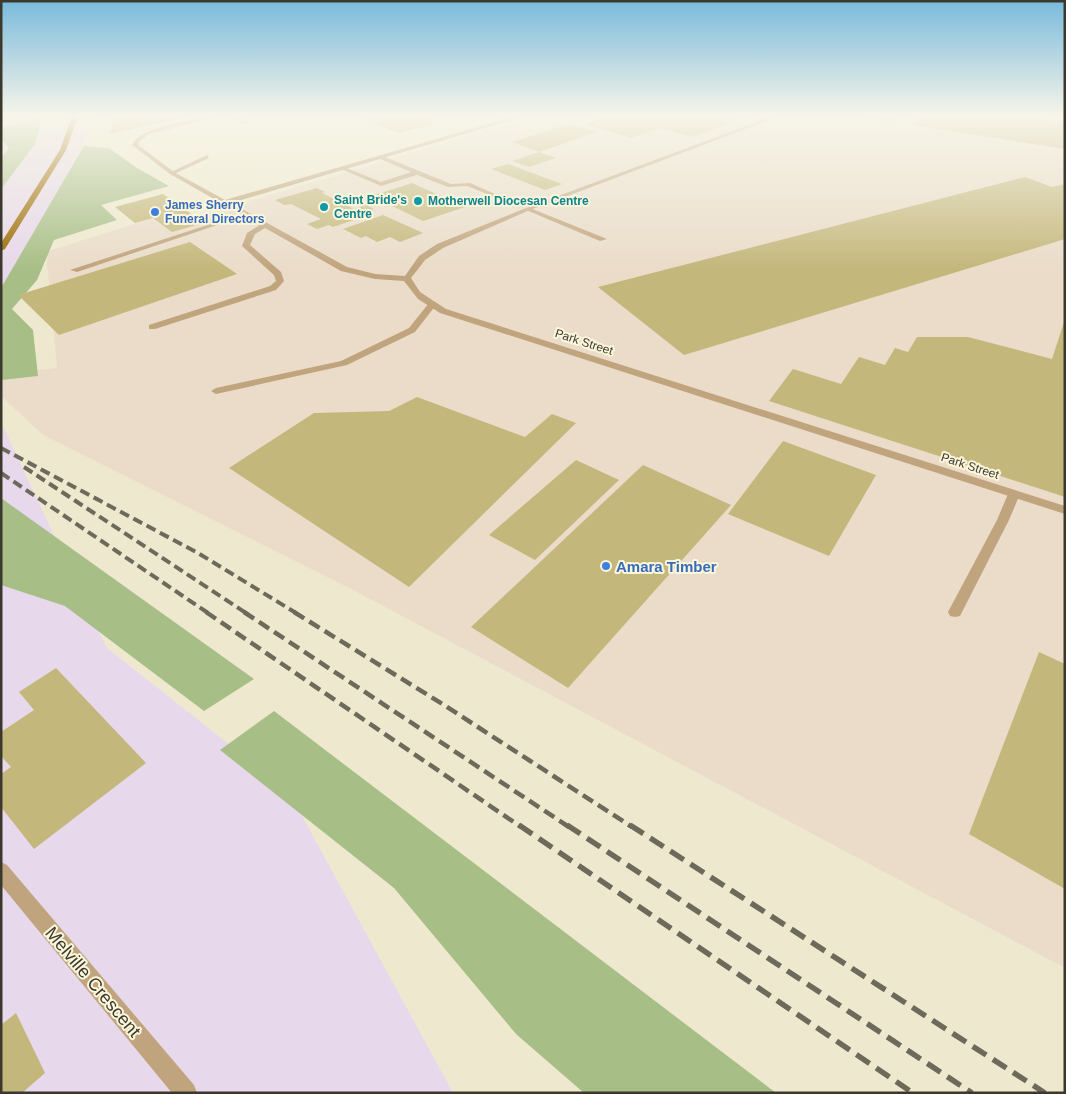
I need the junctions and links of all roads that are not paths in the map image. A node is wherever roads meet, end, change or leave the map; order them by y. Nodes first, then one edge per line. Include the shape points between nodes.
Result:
1 (52, 167) edge
2 (164, 167) edge
3 (185, 167) edge
4 (345, 167) edge
5 (402, 167) edge
6 (641, 167) edge
7 (342, 168) junction
8 (172, 173) junction
9 (415, 173) junction
10 (499, 197) dead end
11 (226, 202) junction
12 (528, 209) junction
13 (246, 214) junction
14 (266, 225) junction
15 (603, 239) dead end
16 (2, 246) edge
17 (74, 270) dead end
18 (407, 278) junction
19 (432, 305) junction
20 (152, 327) dead end
21 (216, 391) dead end
22 (1014, 494) junction
23 (1065, 510) edge
24 (955, 612) dead end
25 (1, 871) edge
26 (186, 1093) edge

1 - 16 main road
2 - 8 street
3 - 8 street
4 - 7 street
5 - 9 street
6 - 12 street
7 - 9 street via 381,184
7 - 11 street
8 - 11 street
9 - 10 street via 450,186 468,184
11 - 13 street
12 - 15 street
12 - 18 street via 440,246 422,258
13 - 14 street
13 - 17 street
14 - 18 street via 344,269 388,280
14 - 20 street via 250,233 246,246 278,274 280,281 273,288
18 - 19 street, Park Street via 411,288
19 - 21 street via 412,330 344,363
19 - 22 street, Park Street
22 - 23 street, Park Street
22 - 24 street
25 - 26 street, Melville Crescent

